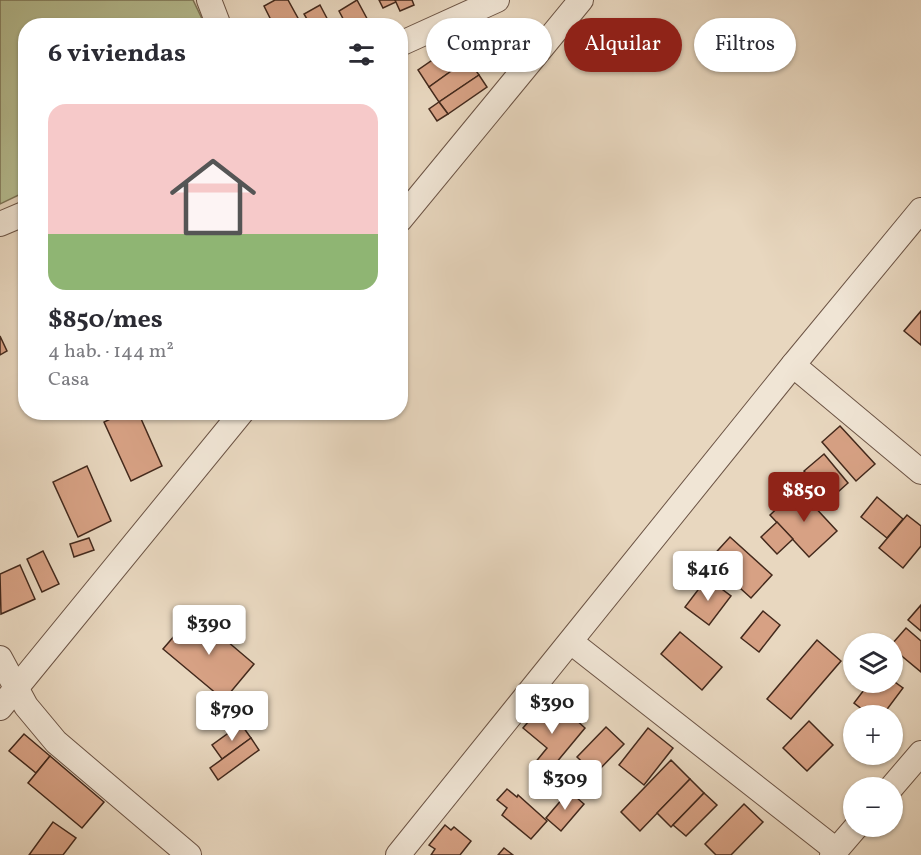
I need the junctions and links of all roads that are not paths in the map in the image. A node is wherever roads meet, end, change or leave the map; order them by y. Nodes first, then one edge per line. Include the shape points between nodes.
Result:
1 (209, 0) edge
2 (497, 0) edge
3 (581, 0) edge
4 (216, 18) edge
5 (408, 40) edge
6 (408, 210) edge
7 (921, 210) edge
8 (18, 216) edge
9 (0, 224) edge
10 (793, 365) junction
11 (235, 420) edge
12 (921, 472) edge
13 (571, 642) junction
14 (0, 658) edge
15 (16, 688) junction
16 (0, 708) edge
17 (921, 753) edge
18 (900, 777) edge
19 (847, 837) edge
20 (834, 852) edge
21 (189, 855) edge
22 (398, 855) edge

1 - 4 street
2 - 5 street
3 - 6 street
7 - 10 street
8 - 9 street
10 - 12 street
10 - 13 street
11 - 15 street
13 - 20 street
13 - 22 street
14 - 15 street
15 - 16 street
15 - 21 street via 56,742
17 - 18 street
19 - 20 street

